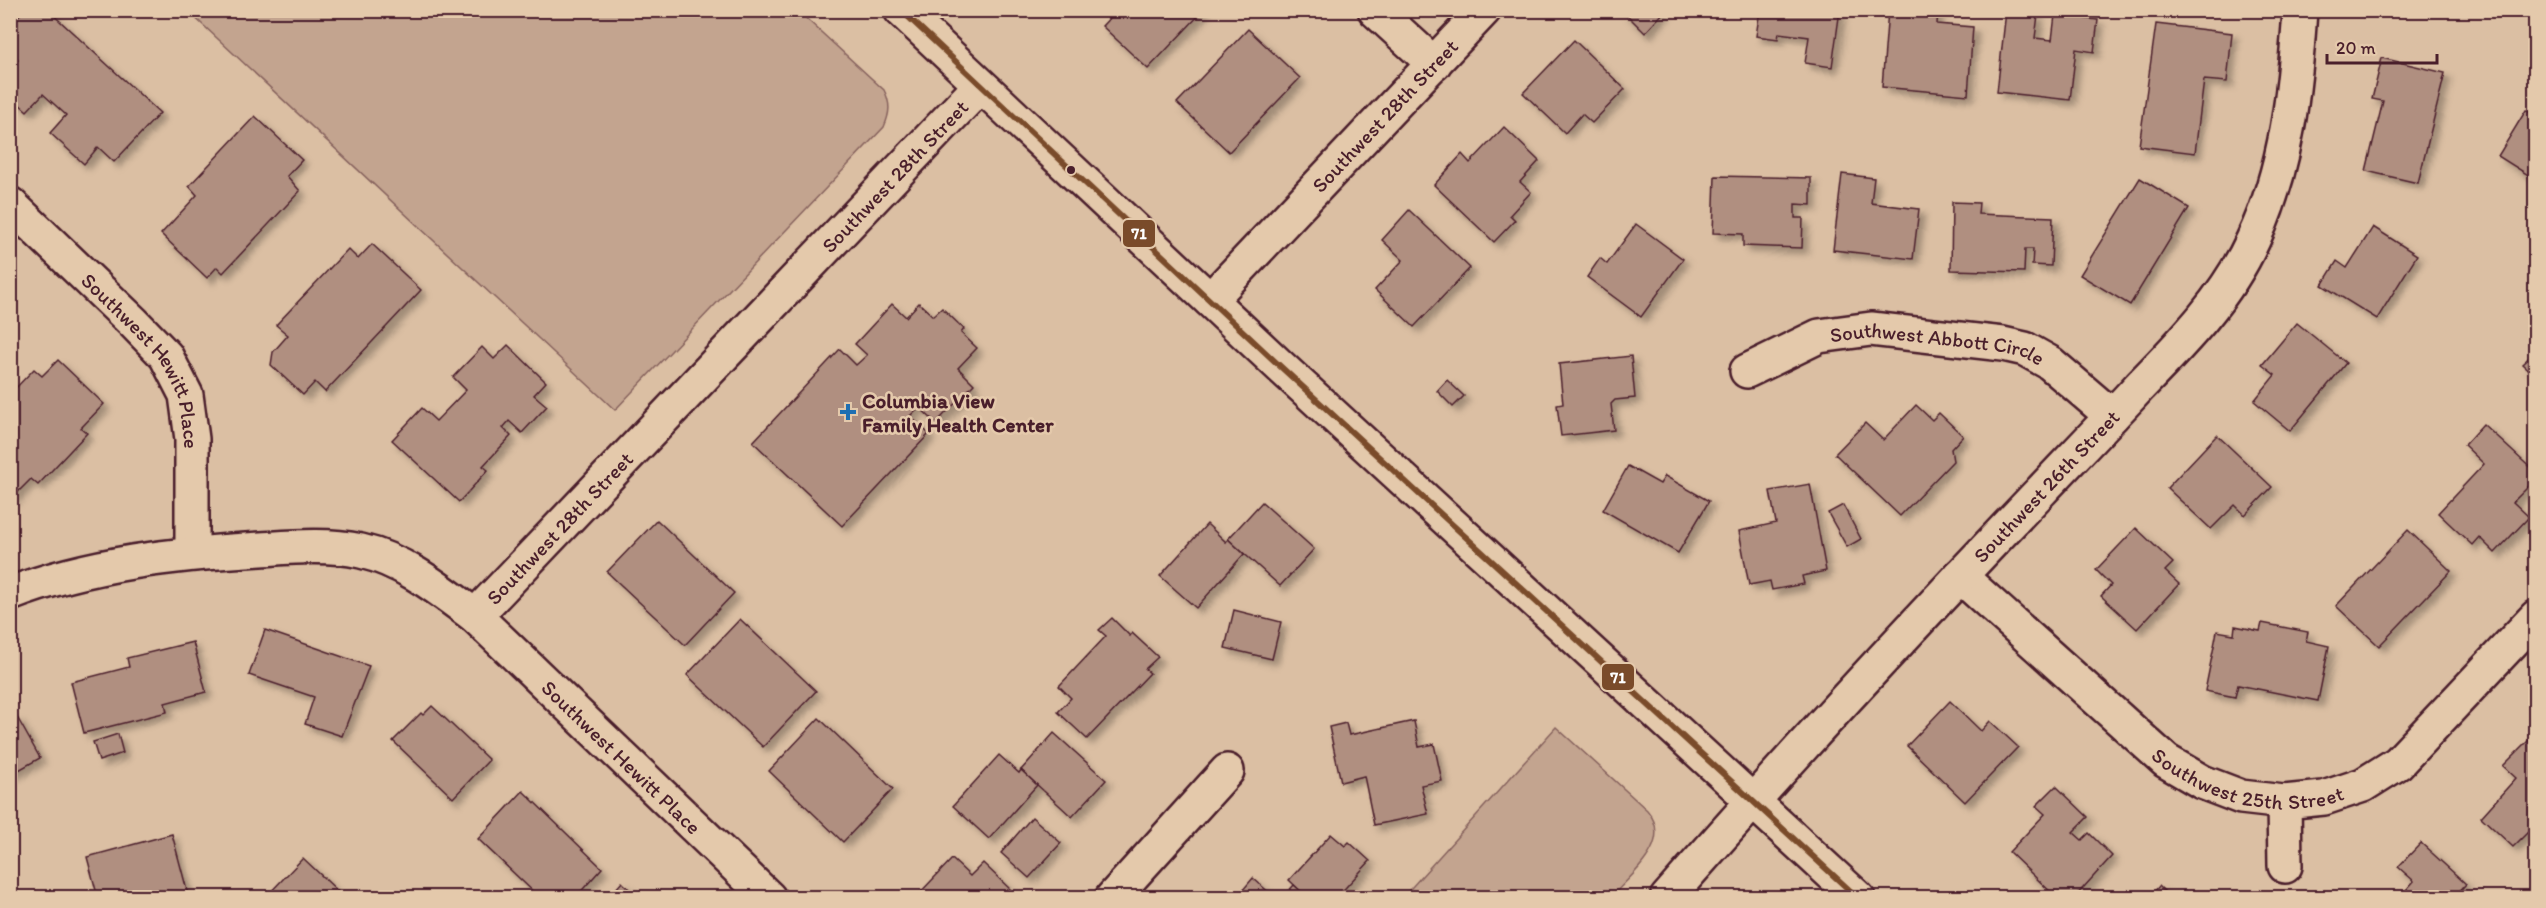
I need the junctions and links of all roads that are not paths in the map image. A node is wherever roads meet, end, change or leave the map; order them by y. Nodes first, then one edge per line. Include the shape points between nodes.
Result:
1 (901, 10) edge
2 (1375, 10) edge
3 (1484, 10) edge
4 (2300, 10) edge
5 (1434, 64) junction
6 (980, 86) junction
7 (10, 204) edge
8 (1210, 300) junction
9 (1747, 371) dead end
10 (2112, 416) junction
11 (192, 553) junction
12 (1960, 576) junction
13 (10, 594) edge
14 (475, 616) junction
15 (2535, 617) edge
16 (1227, 771) dead end
17 (1752, 801) junction
18 (2283, 802) junction
19 (2285, 867) dead end
20 (769, 897) edge
21 (1112, 897) edge
22 (1667, 897) edge
23 (1858, 897) edge

1 - 6 street
2 - 5 street
3 - 5 street, Southwest 28th Street
4 - 10 street, Southwest 26th Street via 2288,129 2253,241 2229,283 2195,329
5 - 8 street, Southwest 28th Street
6 - 8 street
6 - 14 street, Southwest 28th Street
7 - 11 street, Southwest Hewitt Place via 166,356 186,395 192,439
8 - 17 street
9 - 10 street, Southwest Abbott Circle via 1819,336 1871,329 2003,344 2025,349 2050,363
10 - 12 street, Southwest 26th Street
11 - 13 street, Southwest 28th Street via 43,581
11 - 14 street, Southwest 28th Street via 321,546 362,552 403,567
12 - 17 street, Southwest 26th Street
12 - 18 street, Southwest 25th Street via 2166,761 2202,782 2241,797
14 - 20 street, Southwest Hewitt Place
15 - 18 street, Southwest 25th Street via 2398,764 2363,785 2324,798
16 - 21 street
17 - 22 street, Southwest 26th Street
17 - 23 street
18 - 19 street

